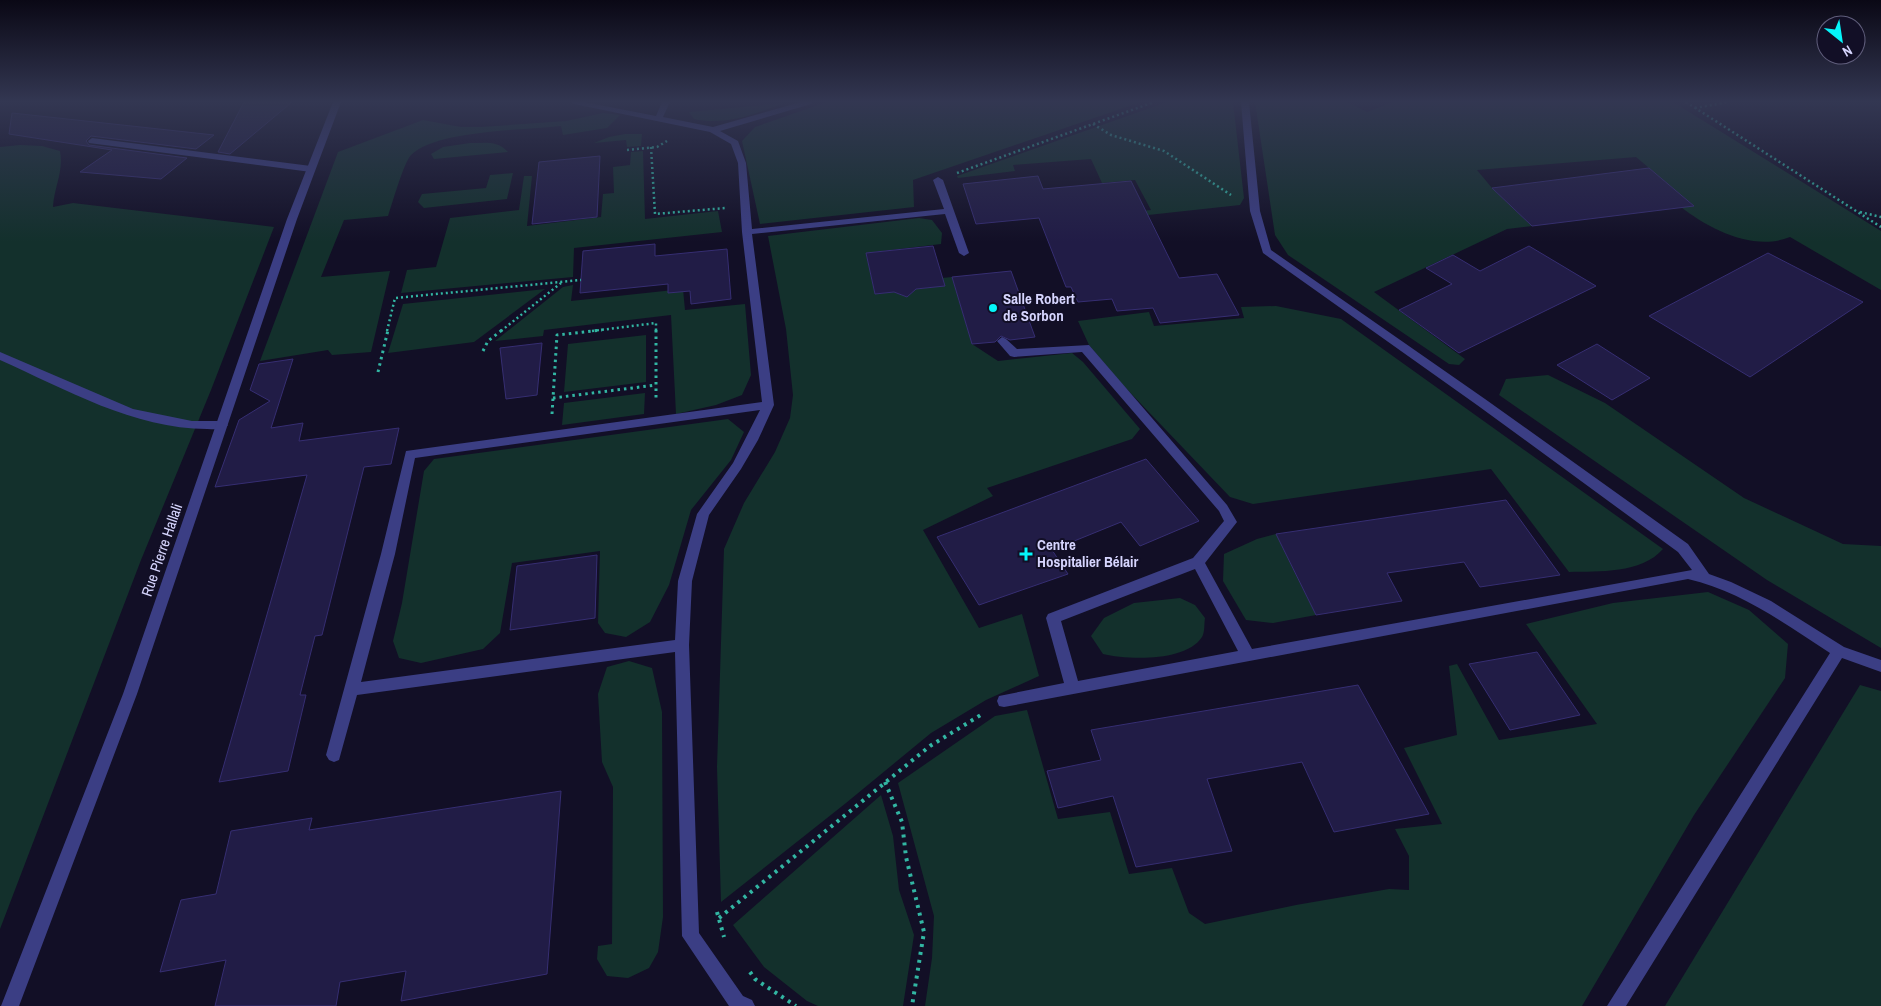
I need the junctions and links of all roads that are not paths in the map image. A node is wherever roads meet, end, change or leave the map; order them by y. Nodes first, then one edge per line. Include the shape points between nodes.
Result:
1 (148, 149) edge
2 (319, 149) edge
3 (737, 149) edge
4 (1249, 149) edge
5 (311, 169) junction
6 (938, 180) road end
7 (949, 211) junction
8 (747, 232) junction
9 (964, 253) dead end
10 (1002, 341) dead end
11 (0, 356) edge
12 (768, 405) junction
13 (222, 424) junction
14 (1198, 562) junction
15 (1704, 576) junction
16 (682, 645) junction
17 (1839, 651) junction
18 (1248, 656) junction
19 (1881, 666) edge
20 (1073, 688) junction
21 (351, 690) junction
22 (1004, 701) road end
23 (334, 755) dead end
24 (736, 1005) edge
25 (10, 1006) edge
26 (1616, 1006) edge

1 - 5 street
2 - 5 street, Rue Pierre Hallali
3 - 8 street via 742,163
4 - 15 street via 1255,211 1266,251 1683,548
5 - 13 street, Rue Pierre Hallali
6 - 7 street
7 - 8 street
7 - 9 street
8 - 12 street
10 - 14 street via 1014,353 1085,348 1223,508 1231,522
11 - 13 street via 131,413 192,425
12 - 16 street via 737,466 703,514 685,581
12 - 21 street via 410,454 388,554
13 - 25 street, Rue Pierre Hallali via 130,694
14 - 18 street
14 - 20 street via 1053,618
15 - 17 street via 1761,602
15 - 18 street via 1688,574
16 - 21 street
16 - 24 street via 691,936
17 - 19 street
17 - 26 street
18 - 20 street
20 - 22 street
21 - 23 street

